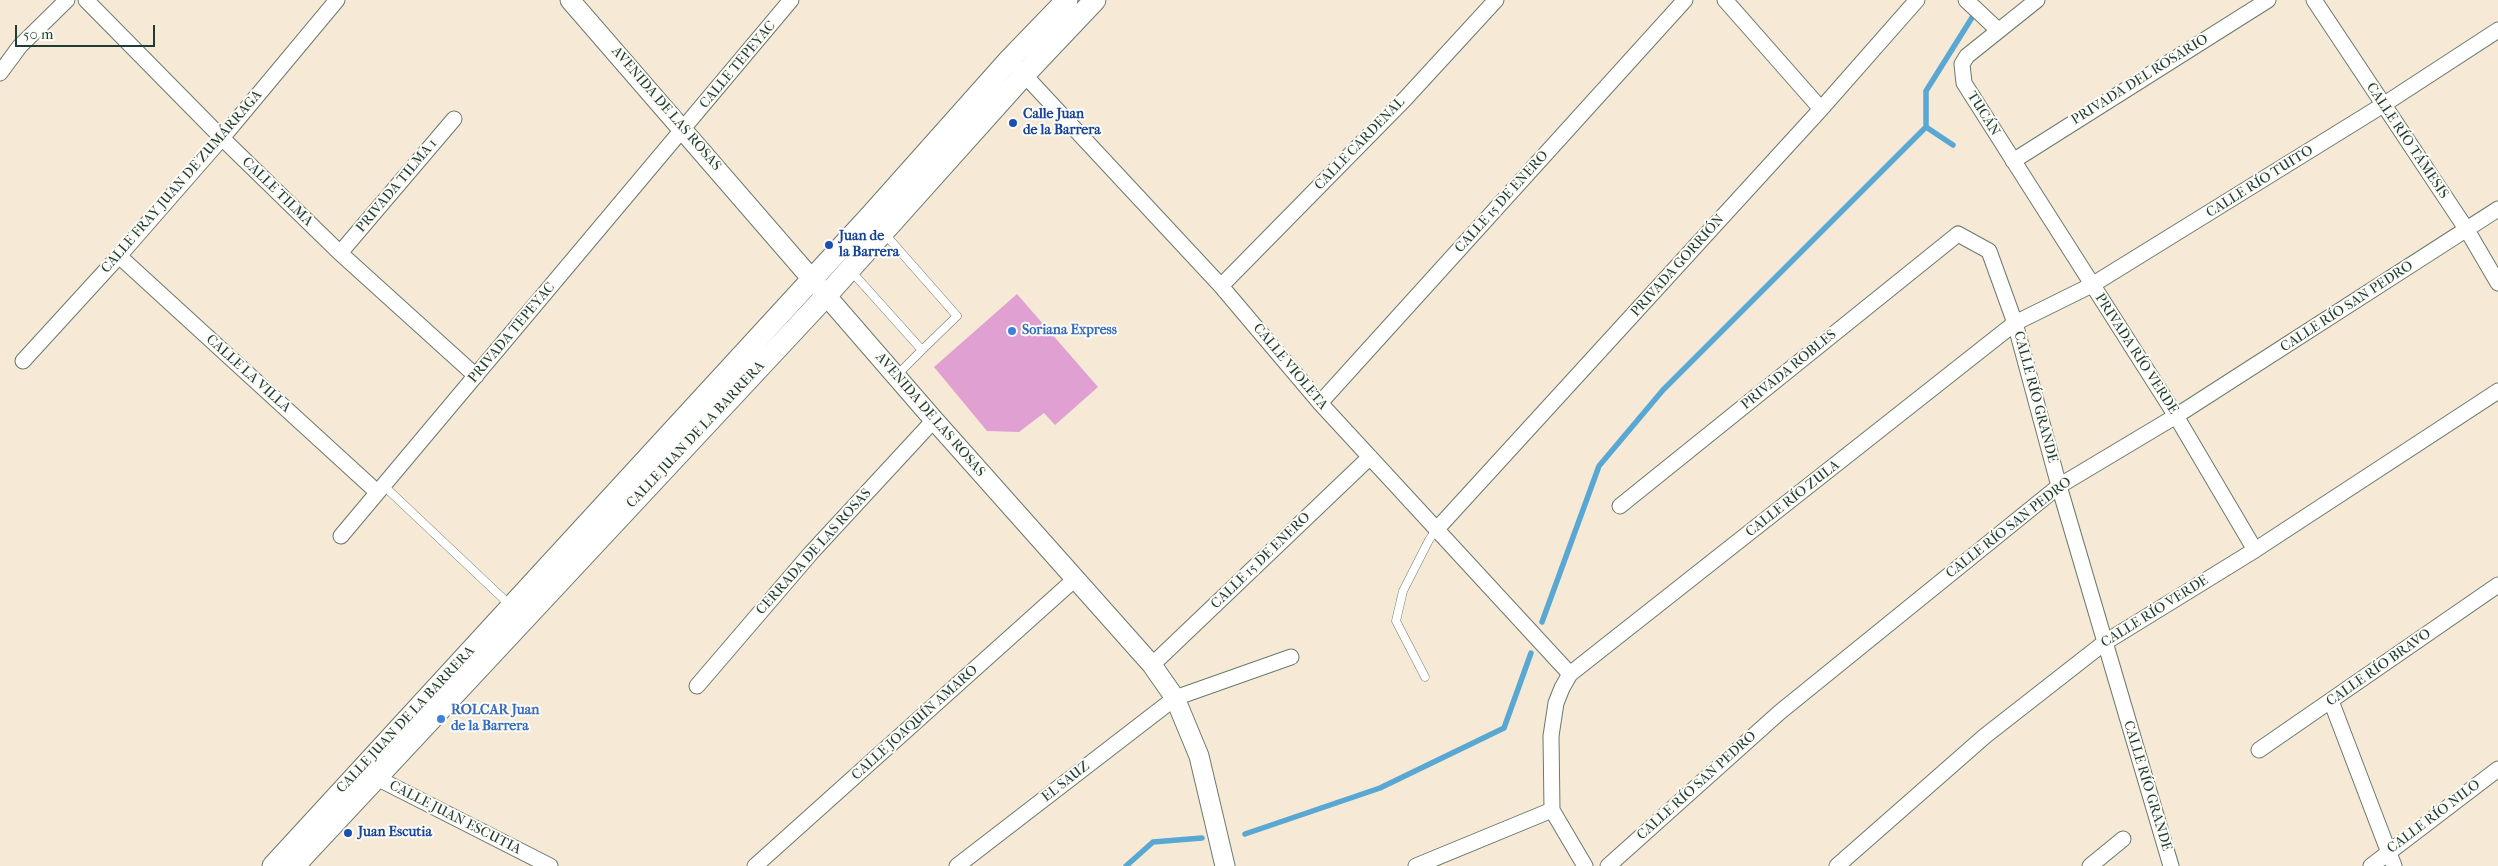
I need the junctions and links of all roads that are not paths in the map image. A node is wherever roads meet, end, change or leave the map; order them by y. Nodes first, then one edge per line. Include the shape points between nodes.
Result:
1 (67, 0) edge
2 (86, 0) edge
3 (337, 0) edge
4 (570, 0) edge
5 (791, 0) edge
6 (1067, 0) edge
7 (1496, 0) edge
8 (1685, 0) edge
9 (1726, 0) edge
10 (1917, 0) edge
11 (1966, 0) edge
12 (2037, 0) edge
13 (2268, 0) edge
14 (2314, 0) edge
15 (1090, 2) edge
16 (1998, 30) junction
17 (2498, 30) edge
18 (1010, 59) junction
19 (0, 73) edge
20 (1024, 75) junction
21 (2383, 106) junction
22 (1821, 109) junction
23 (454, 119) dead end
24 (684, 129) junction
25 (222, 138) junction
26 (2013, 161) junction
27 (2498, 209) edge
28 (877, 224) junction
29 (2467, 230) junction
30 (1958, 234) joint
31 (340, 253) junction
32 (119, 256) junction
33 (842, 262) junction
34 (811, 280) junction
35 (2498, 283) edge
36 (2092, 285) junction
37 (1221, 286) junction
38 (826, 296) junction
39 (2015, 323) junction
40 (922, 350) junction
41 (23, 361) dead end
42 (476, 376) junction
43 (896, 376) junction
44 (2498, 391) edge
45 (1320, 403) junction
46 (2176, 416) junction
47 (934, 420) junction
48 (1370, 457) junction
49 (2059, 486) junction
50 (380, 489) junction
51 (1620, 506) dead end
52 (1436, 530) junction
53 (340, 536) dead end
54 (2255, 550) junction
55 (1075, 579) junction
56 (2498, 585) edge
57 (512, 606) junction
58 (2104, 643) junction
59 (1291, 657) dead end
60 (1152, 665) junction
61 (1570, 674) junction
62 (1425, 677) dead end
63 (697, 686) dead end
64 (1175, 698) junction
65 (2331, 701) junction
66 (2259, 750) dead end
67 (2498, 769) edge
68 (368, 773) junction
69 (1552, 810) junction
70 (2123, 839) dead end
71 (2389, 851) junction
72 (279, 866) edge
73 (550, 866) edge
74 (755, 866) edge
75 (957, 866) edge
76 (1225, 866) edge
77 (1416, 866) edge
78 (1585, 866) edge
79 (1608, 866) edge
80 (1837, 866) edge
81 (2090, 866) edge
82 (2171, 866) edge
83 (2371, 866) edge
84 (2394, 866) edge

1 - 19 street via 20,46
2 - 25 street, CALLE TILMA
3 - 25 street, CALLE FRAY JUAN DE ZUMÁRRAGA
4 - 24 street, AVENIDA DE LAS ROSAS
5 - 24 street, CALLE TEPEYAC
6 - 18 main road, CALLE JUAN DE LA BARRERA
7 - 37 street, CALLE CARDENAL
8 - 45 street, CALLE 15 DE ENERO
9 - 22 street
10 - 22 street, PRIVADA GORRIÓN
11 - 16 street
12 - 16 street
13 - 26 street, PRIVADA DEL ROSARIO
14 - 21 street, CALLE RÍO TÁMESIS
15 - 20 main road, CALLE JUAN DE LA BARRERA
16 - 26 street, TUCÁN via 1967,56 1962,64 1964,83
17 - 21 street, CALLE RÍO TUITO
18 - 20 street, CALLE VIOLETA
18 - 28 main road, CALLE JUAN DE LA BARRERA
20 - 28 main road, CALLE JUAN DE LA BARRERA
20 - 37 street, CALLE VIOLETA
21 - 29 street, CALLE RÍO TÁMESIS
21 - 36 street, CALLE RÍO TUITO
22 - 52 street, PRIVADA GORRIÓN
23 - 31 street, PRIVADA TILMA 1
24 - 34 street, AVENIDA DE LAS ROSAS
24 - 42 street, PRIVADA TEPEYAC
25 - 31 street, CALLE TILMA
25 - 32 street, CALLE FRAY JUAN DE ZUMÁRRAGA
26 - 36 street, PRIVADA RÍO VERDE
27 - 29 street, CALLE RÍO SAN PEDRO
28 - 33 main road, CALLE JUAN DE LA BARRERA
28 - 40 lane via 957,316
29 - 35 street, CALLE RÍO TÁMESIS
29 - 46 street, CALLE RÍO SAN PEDRO
30 - 39 street, CALLE RÍO GRANDE via 1989,251
30 - 51 street, PRIVADA ROBLES
31 - 42 street, CALLE TILMA
32 - 41 street, CALLE FRAY JUAN DE ZUMÁRRAGA
32 - 50 street, CALLE LA VILLA
33 - 34 main road, CALLE JUAN DE LA BARRERA
33 - 38 main road, CALLE JUAN DE LA BARRERA
33 - 40 lane
34 - 38 street, AVENIDA DE LAS ROSAS
34 - 57 main road, CALLE JUAN DE LA BARRERA
36 - 39 street, CALLE RÍO TUITO
36 - 46 street, PRIVADA RÍO VERDE
37 - 45 street, CALLE VIOLETA
38 - 43 street, AVENIDA DE LAS ROSAS
38 - 68 main road, CALLE JUAN DE LA BARRERA
39 - 49 street, CALLE RÍO GRANDE
39 - 61 street, CALLE RÍO ZULA
40 - 43 lane
42 - 50 street, PRIVADA TEPEYAC
43 - 47 street, AVENIDA DE LAS ROSAS
44 - 54 street, CALLE RÍO VERDE
45 - 48 street, CALLE VIOLETA
46 - 49 street, CALLE RÍO SAN PEDRO
46 - 54 street, PRIVADA RÍO VERDE
47 - 55 street, AVENIDA DE LAS ROSAS
47 - 63 street, CERRADA DE LAS ROSAS via 810,553
48 - 52 street, CALLE VIOLETA
48 - 60 street, CALLE 15 DE ENERO
49 - 58 street, CALLE RÍO GRANDE
49 - 79 street, CALLE RÍO SAN PEDRO via 1780,712
50 - 53 street, PRIVADA TEPEYAC
50 - 57 lane, CALLE LA VILLA
52 - 61 street, CALLE VIOLETA
52 - 62 lane via 1403,591 1396,621
54 - 58 street, CALLE RÍO VERDE
55 - 60 street, AVENIDA DE LAS ROSAS
55 - 74 street, CALLE JOAQUÍN AMARO
56 - 65 street, CALLE RÍO BRAVO
57 - 68 main road, CALLE JUAN DE LA BARRERA
58 - 80 street, CALLE RÍO VERDE via 1985,736
58 - 82 street, CALLE RÍO GRANDE
59 - 64 street, EL SAUZ
60 - 64 street, AVENIDA DE LAS ROSAS
61 - 69 street via 1556,703 1551,736
64 - 75 street, EL SAUZ
64 - 76 street, AVENIDA DE LAS ROSAS via 1199,756
65 - 66 street, CALLE RÍO BRAVO
65 - 71 street
67 - 71 street, CALLE RÍO NILO
68 - 72 main road, CALLE JUAN DE LA BARRERA
68 - 73 street, CALLE JUAN ESCUTIA
69 - 77 street
69 - 78 street
70 - 81 street
71 - 83 street, CALLE RÍO NILO
71 - 84 street

